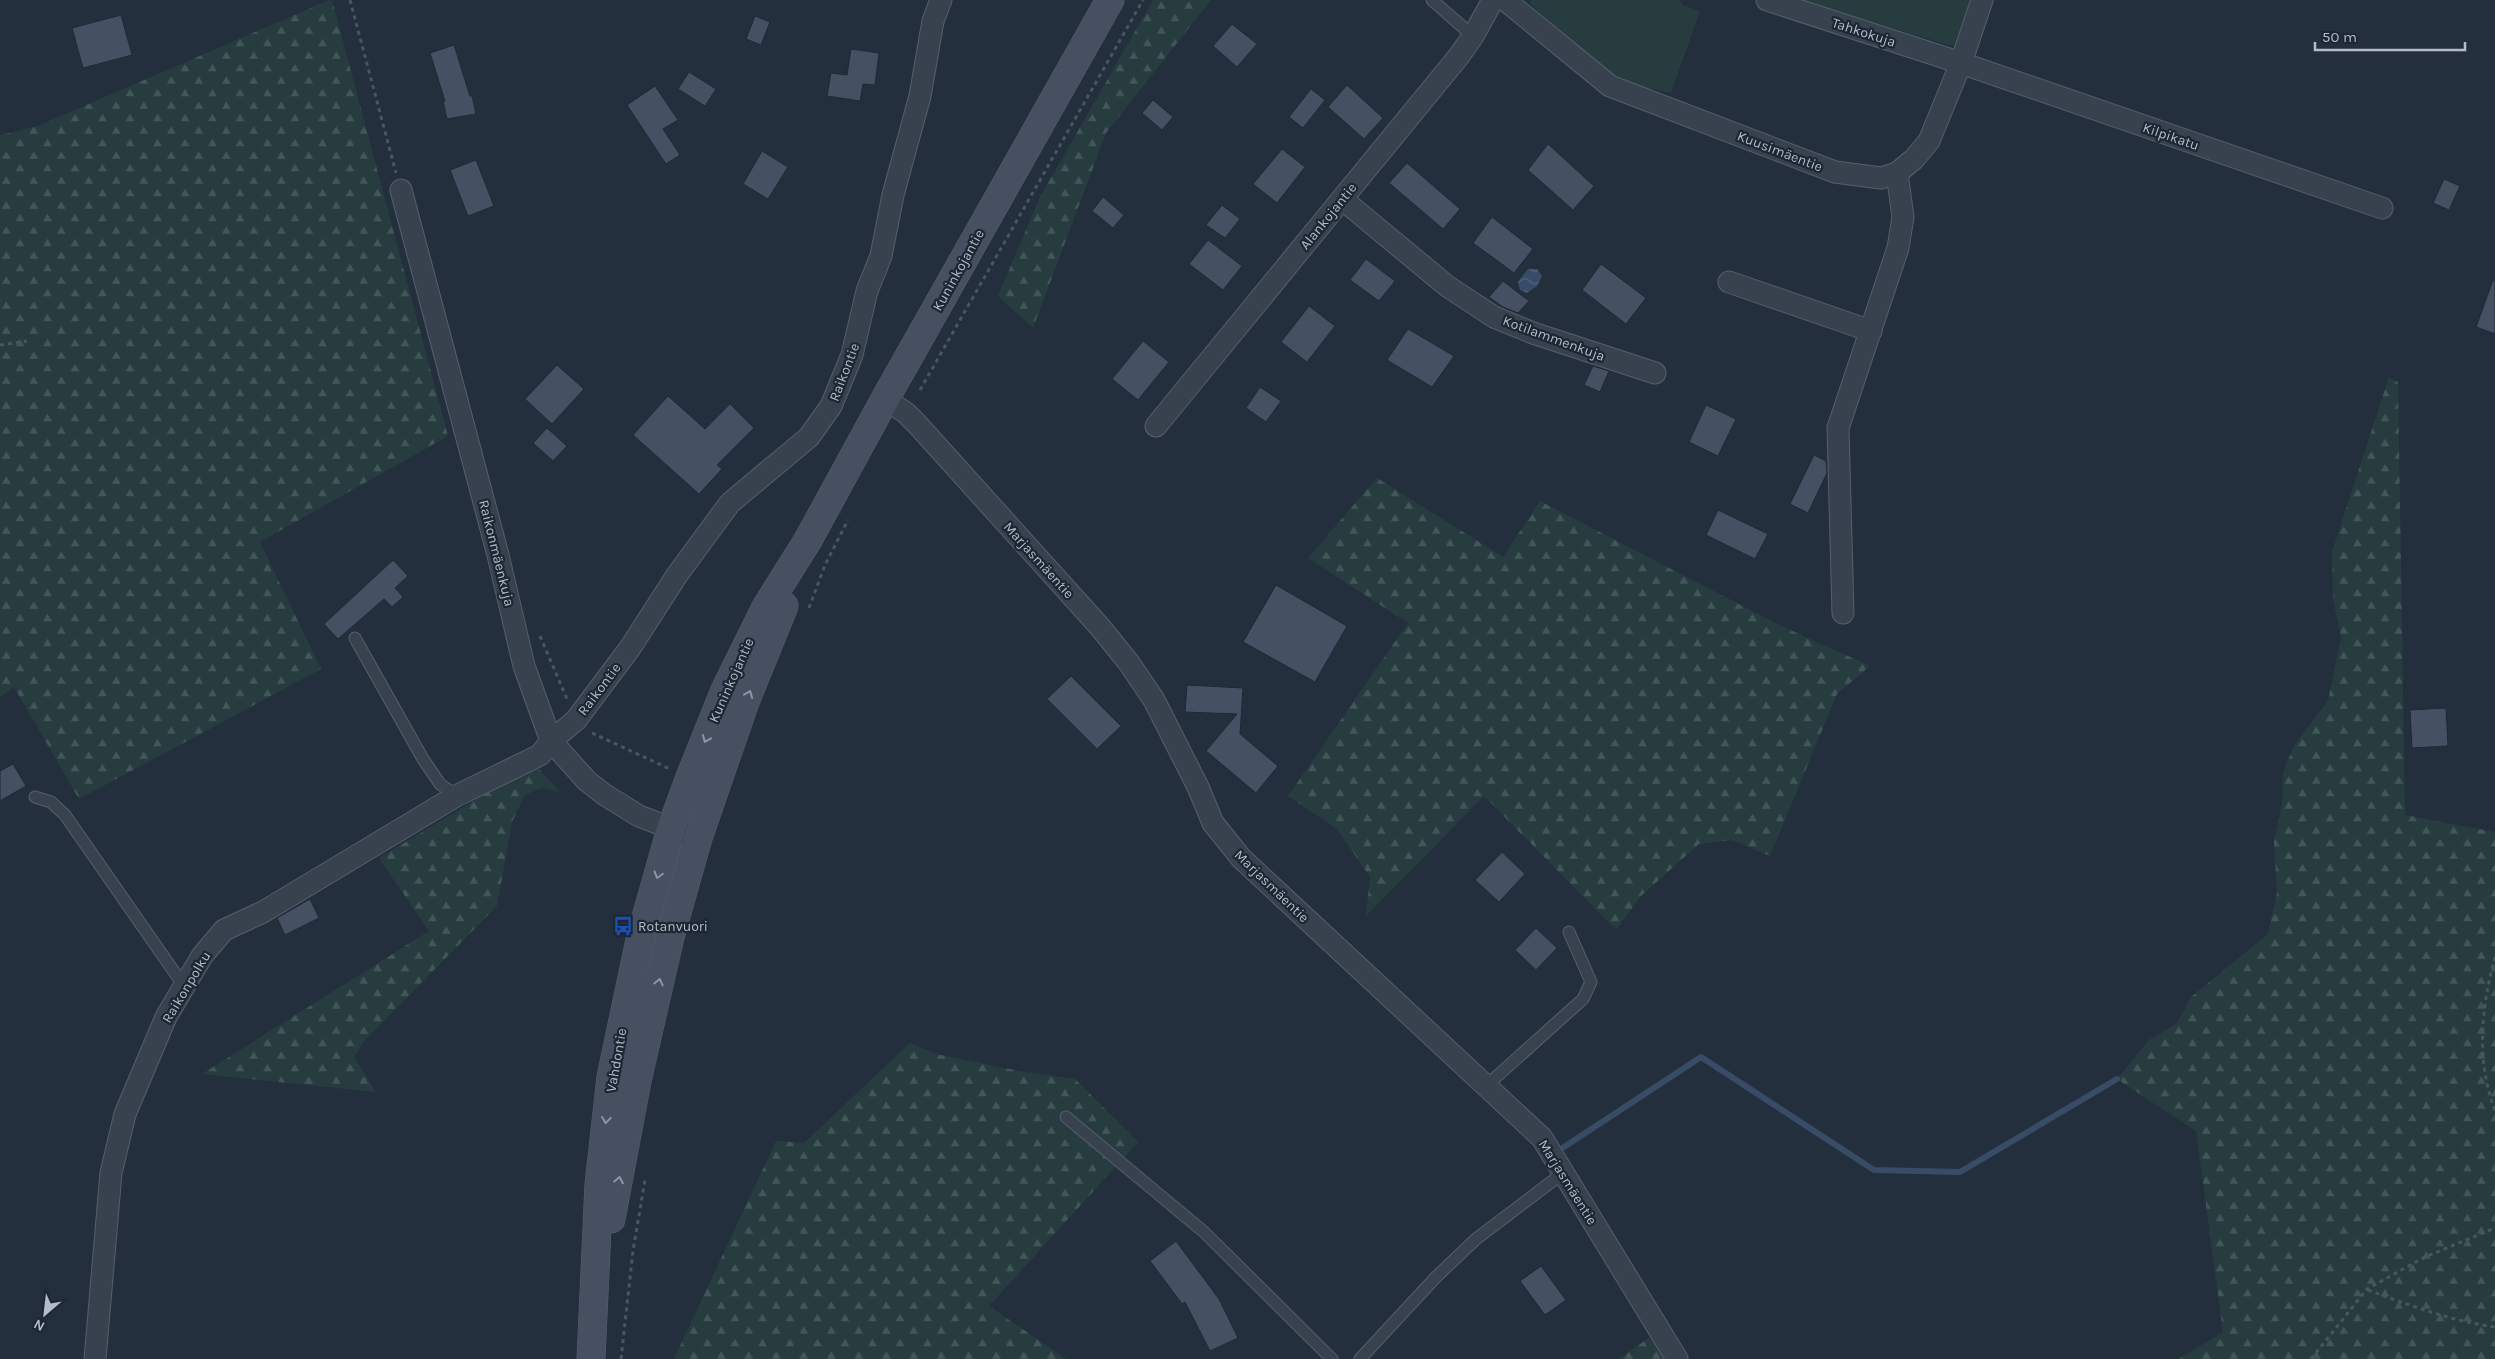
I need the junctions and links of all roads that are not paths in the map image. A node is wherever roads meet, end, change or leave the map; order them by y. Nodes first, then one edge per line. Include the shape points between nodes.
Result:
1 (941, 0) edge
2 (1110, 0) edge
3 (1432, 0) edge
4 (1493, 0) edge
5 (1505, 0) edge
6 (1767, 0) edge
7 (1982, 0) edge
8 (1473, 36) junction
9 (1961, 64) junction
10 (1897, 173) junction
11 (401, 190) road end
12 (1342, 199) junction
13 (2382, 208) dead end
14 (1729, 282) dead end
15 (1871, 331) junction
16 (1655, 373) dead end
17 (895, 406) junction
18 (1156, 426) dead end
19 (808, 540) junction
20 (1843, 613) dead end
21 (355, 638) dead end
22 (551, 740) junction
23 (456, 796) junction
24 (35, 797) dead end
25 (671, 829) junction
26 (698, 838) junction
27 (1569, 932) dead end
28 (184, 986) junction
29 (1486, 1086) junction
30 (1066, 1117) dead end
31 (1563, 1173) junction
32 (595, 1297) junction
33 (95, 1359) edge
34 (591, 1359) edge
35 (1332, 1359) edge
36 (1360, 1359) edge
37 (1677, 1359) edge

1 - 22 street, Raikontie via 933,21 920,96 881,256 867,291 852,355 831,406 809,436 730,503 576,720
2 - 17 main road, Kuninkojantie
3 - 8 lane
4 - 8 street, Alankojantie
5 - 10 street, Kuusimäentie via 1610,86 1835,172 1881,178
6 - 9 street, Tahkokuja
7 - 9 street
8 - 12 street, Alankojantie
9 - 10 street via 1929,142
9 - 13 street, Kilpikatu
10 - 15 street via 1903,217 1898,248
11 - 22 street, Raikonmäenkuja via 498,555 524,666
12 - 16 street, Kotilammenkuja via 1447,286 1494,316 1533,333
12 - 18 street, Alankojantie
14 - 15 street
15 - 20 street via 1838,428
17 - 19 main road, Kuninkojantie
17 - 29 street, Marjasmäentie via 1129,663 1154,700 1213,823 1241,858
19 -> 25 main road, Kuninkojantie via 766,607 725,690
26 -> 19 main road, Kuninkojantie via 745,702
21 - 23 lane via 423,759 440,784
22 - 23 street, Raikonpolku via 540,755
22 - 25 street, Raikonmäenkuja via 605,795 639,816
23 - 28 street, Raikonpolku via 263,912 224,930 202,956
24 - 28 lane via 51,802 66,815
25 - 26 street, Raikonmäenkuja
25 -> 32 main road, Vahdontie via 641,935 611,1077 599,1184
32 -> 26 main road, Vahdontie via 639,1073 670,937
27 - 29 lane via 1591,982 1583,999
28 - 33 street, Raikonpolku via 166,1017 125,1114 111,1173
29 - 31 street, Marjasmäentie via 1542,1138
30 - 35 lane via 1204,1232
31 - 36 lane via 1476,1239
31 - 37 street, Marjasmäentie
32 - 34 main road, Vahdontie

